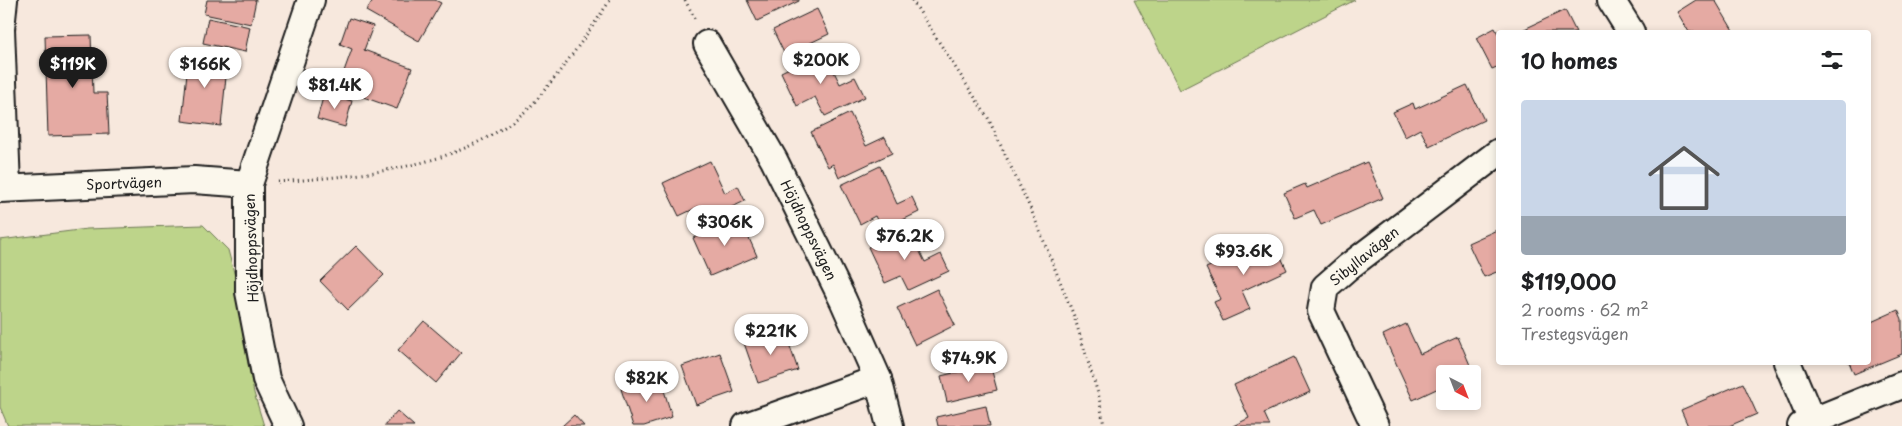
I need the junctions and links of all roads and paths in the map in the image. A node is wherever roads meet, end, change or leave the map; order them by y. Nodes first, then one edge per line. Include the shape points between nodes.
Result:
1 (4, 0) edge
2 (311, 0) edge
3 (610, 0) edge
4 (912, 0) edge
5 (1611, 0) edge
6 (1630, 30) edge
7 (707, 44) dead end
8 (1496, 154) edge
9 (249, 184) junction
10 (3, 188) edge
11 (1788, 365) edge
12 (878, 379) junction
13 (1902, 385) edge
14 (1809, 424) edge
15 (288, 426) edge
16 (746, 426) edge
17 (890, 426) edge
18 (1104, 426) edge
19 (1375, 426) edge

1 - 10 street via 1,29
2 - 9 street, Höjdhoppsvägen
3 - 9 path via 581,45 530,107 489,137 458,152 414,166
4 - 18 path via 988,118 1032,212 1074,316 1099,397
5 - 6 street
7 - 12 street, Höjdhoppsvägen via 774,160
8 - 19 street, Sibyllavägen via 1325,287 1321,311
9 - 10 street, Sportvägen via 194,180
9 - 15 street, Höjdhoppsvägen via 249,292 266,379
11 - 14 street
12 - 16 street
12 - 17 street, Höjdhoppsvägen
13 - 14 street

